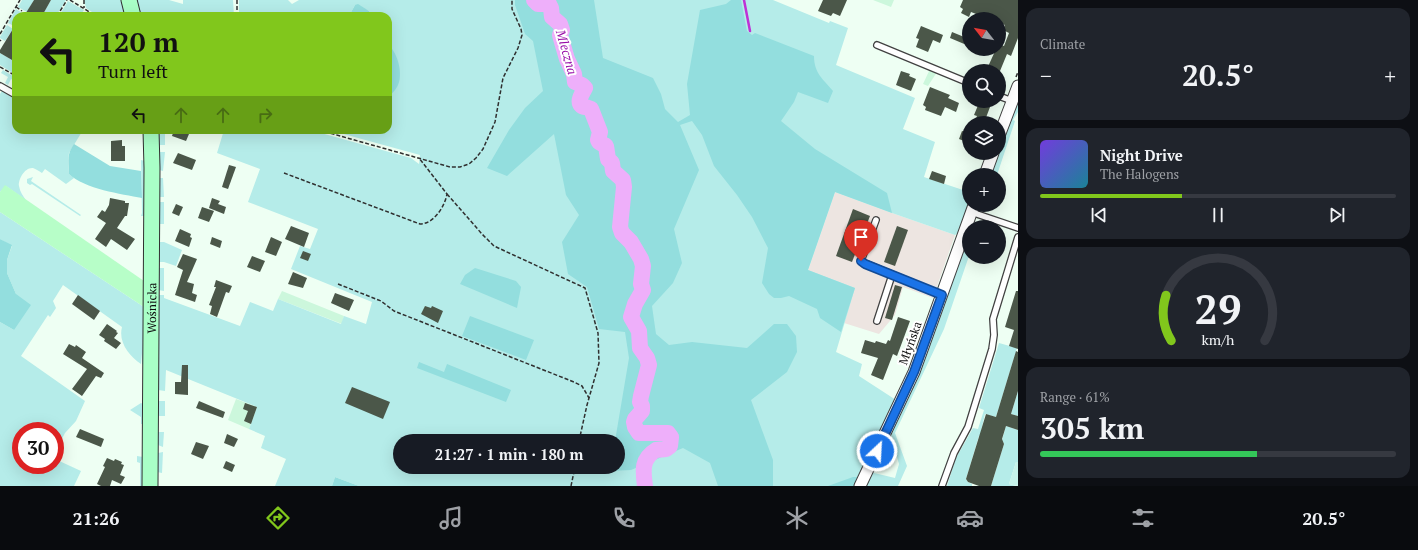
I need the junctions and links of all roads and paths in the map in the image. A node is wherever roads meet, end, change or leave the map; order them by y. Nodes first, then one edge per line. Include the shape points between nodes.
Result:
1 (20, 0) edge
2 (67, 0) edge
3 (70, 0) edge
4 (84, 0) edge
5 (236, 0) edge
6 (512, 0) edge
7 (16, 7) junction
8 (84, 9) junction
9 (22, 11) dead end
10 (13, 12) edge
11 (60, 12) edge
12 (89, 12) edge
13 (237, 12) edge
14 (12, 14) edge
15 (6, 24) junction
16 (10, 26) dead end
17 (0, 34) edge
18 (877, 45) dead end
19 (0, 67) edge
20 (12, 74) edge
21 (962, 80) edge
22 (0, 86) edge
23 (1018, 86) edge
24 (12, 93) edge
25 (1006, 99) edge
26 (1012, 101) junction
27 (1006, 117) edge
28 (151, 134) edge
29 (333, 134) edge
30 (419, 158) junction
31 (284, 173) dead end
32 (447, 194) junction
33 (972, 212) edge
34 (980, 212) edge
35 (876, 220) dead end
36 (1018, 228) edge
37 (1018, 236) edge
38 (892, 275) junction
39 (338, 284) dead end
40 (942, 295) junction
41 (876, 321) dead end
42 (589, 398) junction
43 (581, 434) edge
44 (574, 474) edge
45 (150, 486) edge
46 (571, 486) edge
47 (860, 486) edge
48 (942, 486) edge

1 - 7 path
2 - 11 path
3 - 8 path
4 - 8 path
5 - 13 path
6 - 30 path via 512,9 522,35 503,78 495,122 483,149 469,164 460,167 450,167
7 - 9 path
7 - 10 path
8 - 12 path
14 - 15 path
15 - 16 path
15 - 17 path
18 - 21 lane
19 - 20 path
22 - 24 lane
23 - 26 street
25 - 26 lane
26 - 27 street
28 - 45 street, Wośnicka
29 - 30 path
30 - 32 path
31 - 32 path via 420,224 430,221 441,208
32 - 42 path via 494,246 585,288 598,333 599,362
33 - 40 street, Młyńska
34 - 36 lane
35 - 38 lane via 861,261
37 - 48 lane via 993,319 992,350 968,427 954,452
38 - 40 lane
38 - 41 lane
39 - 42 path via 381,301 394,311 574,382 582,386
40 - 47 street, Młyńska via 914,372
42 - 43 path
44 - 46 path

